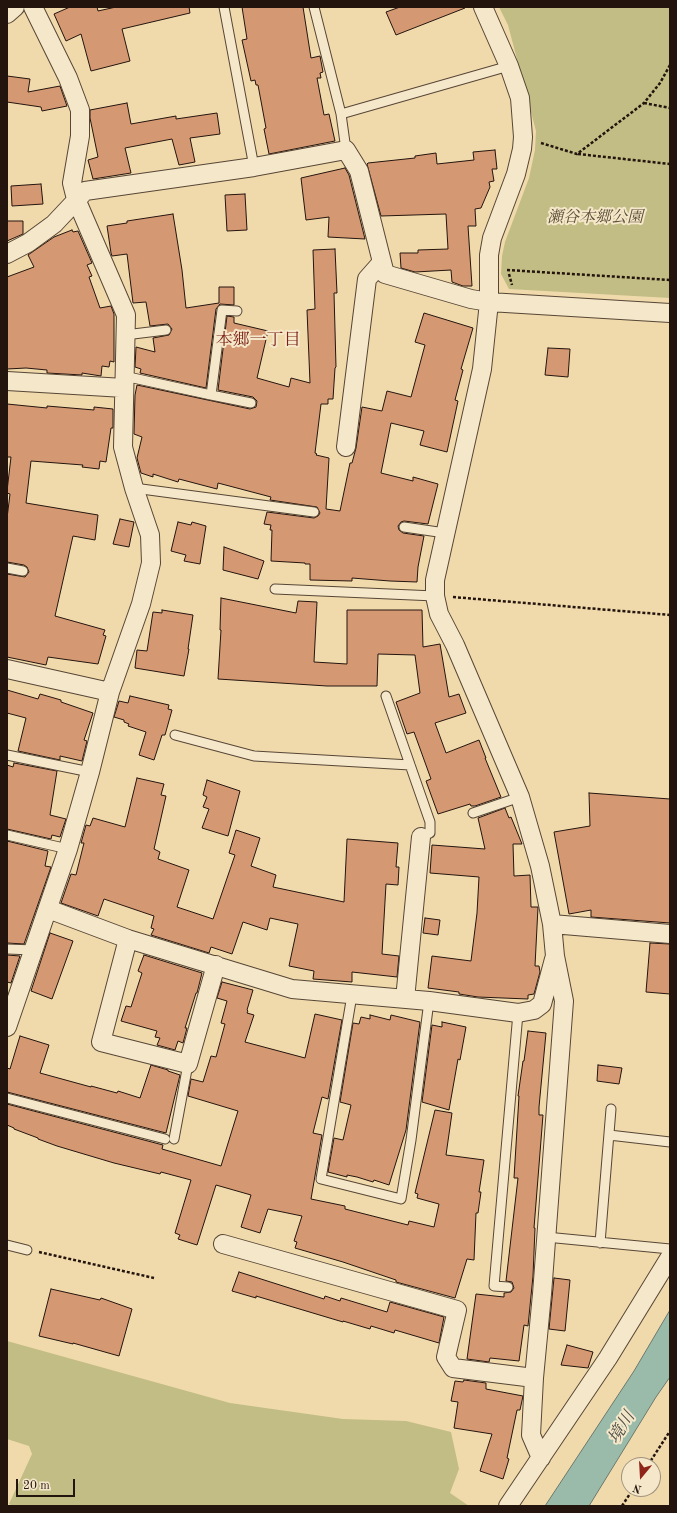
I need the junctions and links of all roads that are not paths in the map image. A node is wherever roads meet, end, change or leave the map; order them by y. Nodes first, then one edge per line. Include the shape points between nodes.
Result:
1 (15, 7) edge
2 (33, 7) edge
3 (224, 7) edge
4 (314, 7) edge
5 (483, 7) edge
6 (7, 14) edge
7 (509, 66) junction
8 (341, 114) junction
9 (346, 150) junction
10 (254, 167) junction
11 (76, 199) junction
12 (7, 254) edge
13 (382, 262) junction
14 (489, 302) junction
15 (237, 311) dead end
16 (670, 313) edge
17 (166, 330) dead end
18 (125, 335) junction
19 (7, 381) edge
20 (124, 382) junction
21 (211, 395) junction
22 (251, 403) dead end
23 (346, 447) dead end
24 (134, 488) junction
25 (314, 512) dead end
26 (404, 527) dead end
27 (445, 533) junction
28 (7, 568) edge
29 (23, 571) dead end
30 (275, 588) dead end
31 (436, 596) junction
32 (7, 669) edge
33 (110, 692) junction
34 (386, 696) dead end
35 (175, 734) dead end
36 (7, 755) edge
37 (410, 764) junction
38 (90, 772) junction
39 (520, 797) junction
40 (473, 813) dead end
41 (7, 835) edge
42 (421, 837) joint
43 (68, 849) junction
44 (48, 909) junction
45 (552, 924) junction
46 (670, 934) edge
47 (128, 939) junction
48 (7, 949) edge
49 (34, 950) junction
50 (555, 956) junction
51 (216, 965) junction
52 (352, 995) junction
53 (405, 999) junction
54 (429, 1001) junction
55 (518, 1013) junction
56 (7, 1027) edge
57 (188, 1064) junction
58 (7, 1098) edge
59 (611, 1109) dead end
60 (609, 1135) junction
61 (670, 1142) edge
62 (546, 1237) junction
63 (600, 1243) junction
64 (223, 1244) dead end
65 (7, 1245) edge
66 (670, 1249) edge
67 (27, 1250) road end
68 (670, 1257) edge
69 (508, 1287) dead end
70 (534, 1378) junction
71 (540, 1458) junction
72 (508, 1506) edge

1 - 6 street
2 - 11 street via 68,78 80,110 80,136 72,183
3 - 10 lane
4 - 8 lane
5 - 7 street
7 - 8 lane
7 - 14 street via 520,98 522,150 516,174 492,238 489,255
8 - 9 lane
9 - 10 street
9 - 13 street via 359,172
10 - 11 street via 85,191
11 - 12 street via 54,224 28,243
11 - 18 street via 126,315
13 - 14 street via 385,274
13 - 23 street via 367,279
14 - 16 street
14 - 27 street via 482,369
15 - 21 lane via 222,310
17 - 18 lane
18 - 20 street
19 - 20 street
20 - 21 lane
20 - 24 street via 123,447
21 - 22 lane
24 - 25 lane
24 - 33 street via 150,535 151,563
26 - 27 lane
27 - 31 street via 435,580
28 - 29 lane
30 - 31 lane
31 - 39 street via 439,614 455,645
32 - 33 street
33 - 38 street
34 - 37 lane
35 - 37 lane via 254,756
36 - 38 lane
37 - 42 lane via 430,822 430,833
38 - 43 street
39 - 40 lane
39 - 45 street via 540,866
41 - 43 lane
42 - 53 street
43 - 44 street
44 - 47 street
44 - 49 street
45 - 46 street
45 - 50 street
47 - 51 street
47 - 57 street via 101,1042
48 - 49 lane
49 - 56 street
50 - 55 street via 542,1004 534,1010
50 - 62 street via 564,1001
51 - 52 street via 292,989
51 - 57 street
52 - 53 street
52 - 54 lane via 321,1179 401,1199
53 - 54 street
54 - 55 street
55 - 69 lane via 494,1286
57 - 58 lane via 170,1139
59 - 60 lane
60 - 61 lane
60 - 63 lane
62 - 63 lane
62 - 70 street
63 - 66 lane
64 - 70 street via 457,1310 446,1357 454,1368
65 - 67 lane
68 - 71 street via 608,1358
70 - 71 street via 531,1435
71 - 72 street

